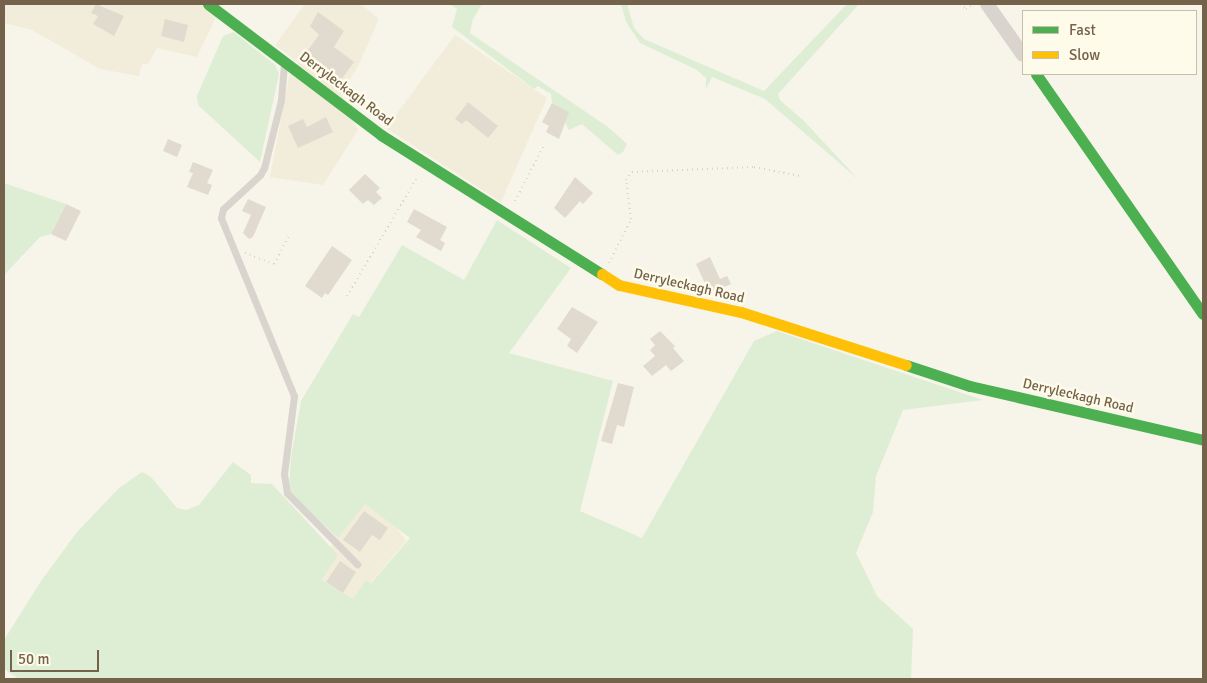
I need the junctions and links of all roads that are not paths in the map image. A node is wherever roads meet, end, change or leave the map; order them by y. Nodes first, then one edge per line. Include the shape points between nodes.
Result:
1 (208, 4) edge
2 (988, 4) edge
3 (1022, 54) edge
4 (285, 62) junction
5 (1037, 75) edge
6 (1203, 314) edge
7 (1203, 440) edge
8 (357, 564) dead end

1 - 4 street, Derryleckagh Road
2 - 3 street
4 - 7 street, Derryleckagh Road via 381,135 619,285 741,312 970,386
4 - 8 lane via 281,100 264,168 221,214 222,223 294,396 284,474 287,493
5 - 6 street

